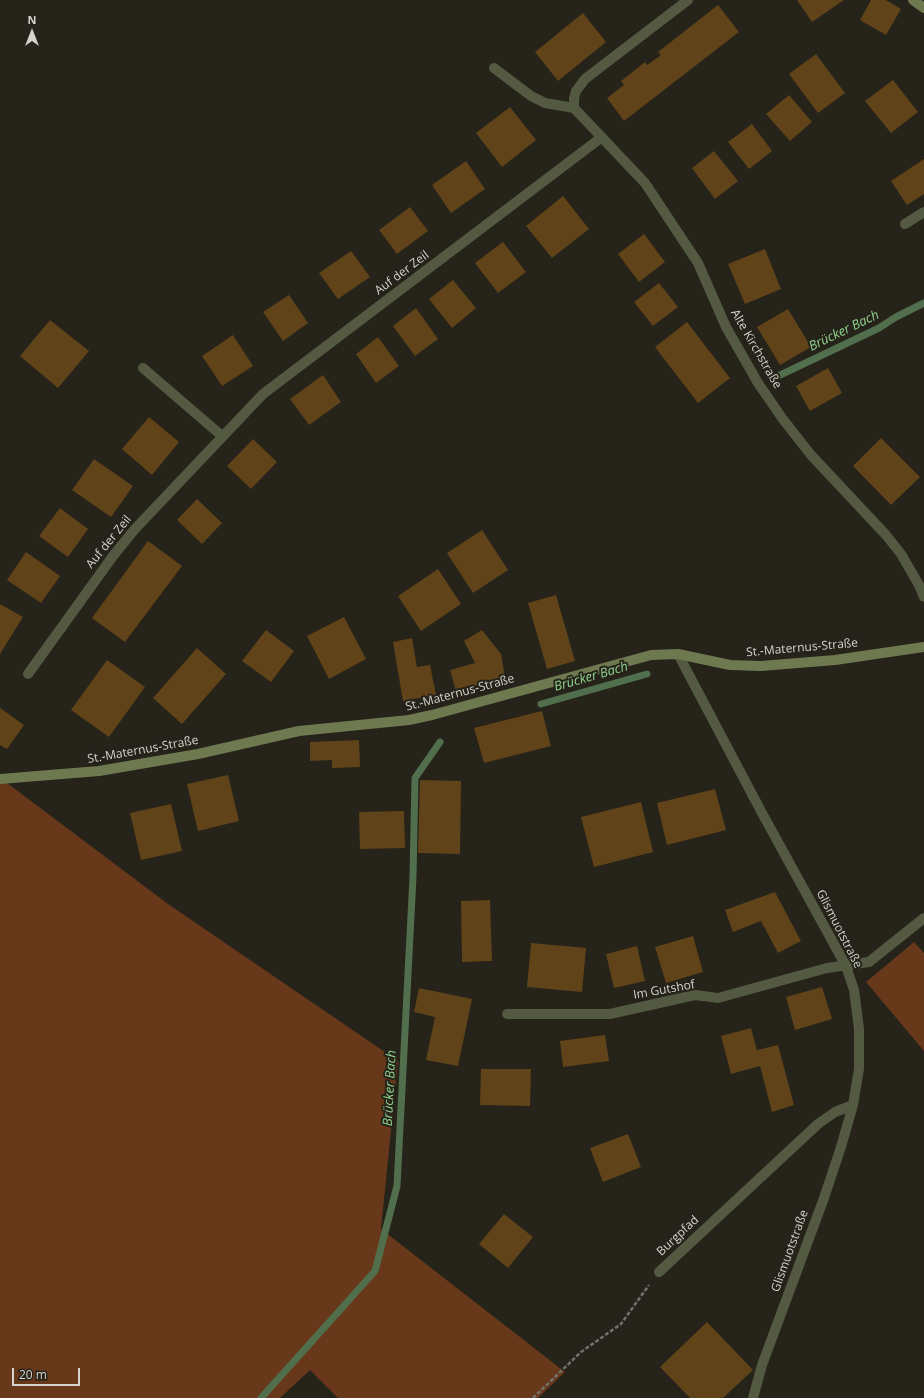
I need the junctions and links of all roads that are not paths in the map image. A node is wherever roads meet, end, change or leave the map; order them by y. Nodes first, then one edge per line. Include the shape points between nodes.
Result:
1 (688, 0) edge
2 (913, 0) edge
3 (924, 8) edge
4 (494, 68) dead end
5 (574, 108) junction
6 (602, 137) junction
7 (924, 212) edge
8 (905, 224) dead end
9 (143, 368) dead end
10 (222, 436) junction
11 (924, 597) edge
12 (924, 647) edge
13 (678, 654) junction
14 (28, 674) dead end
15 (0, 779) edge
16 (924, 918) edge
17 (846, 966) junction
18 (507, 1014) dead end
19 (854, 1106) junction
20 (659, 1272) road end
21 (753, 1398) edge

1 - 5 street via 585,79 576,91
2 - 3 street
4 - 5 street via 531,96 545,103
5 - 6 street, Alte Kirchstraße
6 - 10 street, Auf der Zeil via 263,394
6 - 11 street, Alte Kirchstraße via 645,183 698,263 726,327 758,383 782,418 811,455 886,535 901,554
7 - 8 street
9 - 10 street
10 - 14 street, Auf der Zeil via 112,556
12 - 13 street, St.-Maternus-Straße via 835,660 761,666 730,665
13 - 15 street, St.-Maternus-Straße via 651,655 409,720 299,731 198,754 99,772
13 - 17 street, Glismuotstraße
16 - 17 street, Im Gutshof via 869,962
17 - 18 street, Im Gutshof via 827,968 718,998 695,995 610,1014
17 - 19 street, Glismuotstraße via 854,990 859,1029 859,1069
19 - 20 street, Burgpfad via 836,1112 818,1124
19 - 21 street, Glismuotstraße via 824,1198 762,1364

